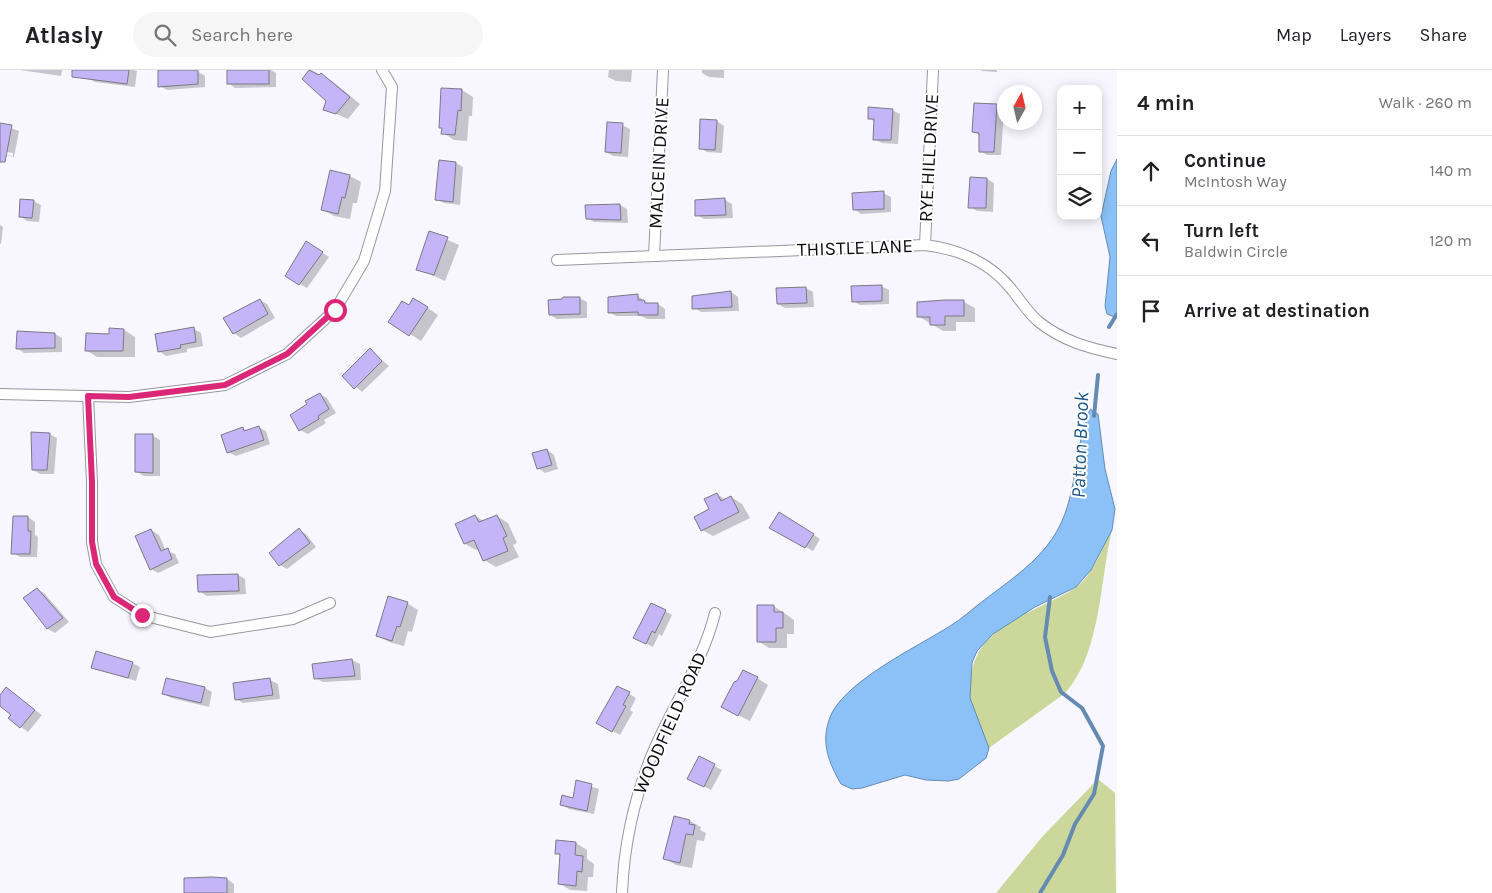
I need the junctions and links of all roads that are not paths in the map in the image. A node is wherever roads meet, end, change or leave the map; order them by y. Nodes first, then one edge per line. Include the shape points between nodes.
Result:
1 (382, 70) edge
2 (663, 70) edge
3 (933, 70) edge
4 (925, 246) junction
5 (654, 256) junction
6 (557, 260) dead end
7 (1117, 354) edge
8 (0, 394) edge
9 (88, 396) junction
10 (330, 603) dead end
11 (716, 613) dead end
12 (622, 893) edge

1 - 9 street via 392,87 385,190 364,260 335,310 287,354 225,385 129,397
2 - 5 street, MALCEIN DRIVE
3 - 4 street, RYE HILL DRIVE
4 - 5 street, THISTLE LANE
4 - 7 street, THISTLE LANE via 942,247 981,262 998,274 1025,308 1053,332 1085,347
5 - 6 street, THISTLE LANE
8 - 9 street
9 - 10 street via 92,542 96,564 114,597 142,615 210,632 293,620
11 - 12 street, WOODFIELD ROAD via 710,635 640,786 626,841

